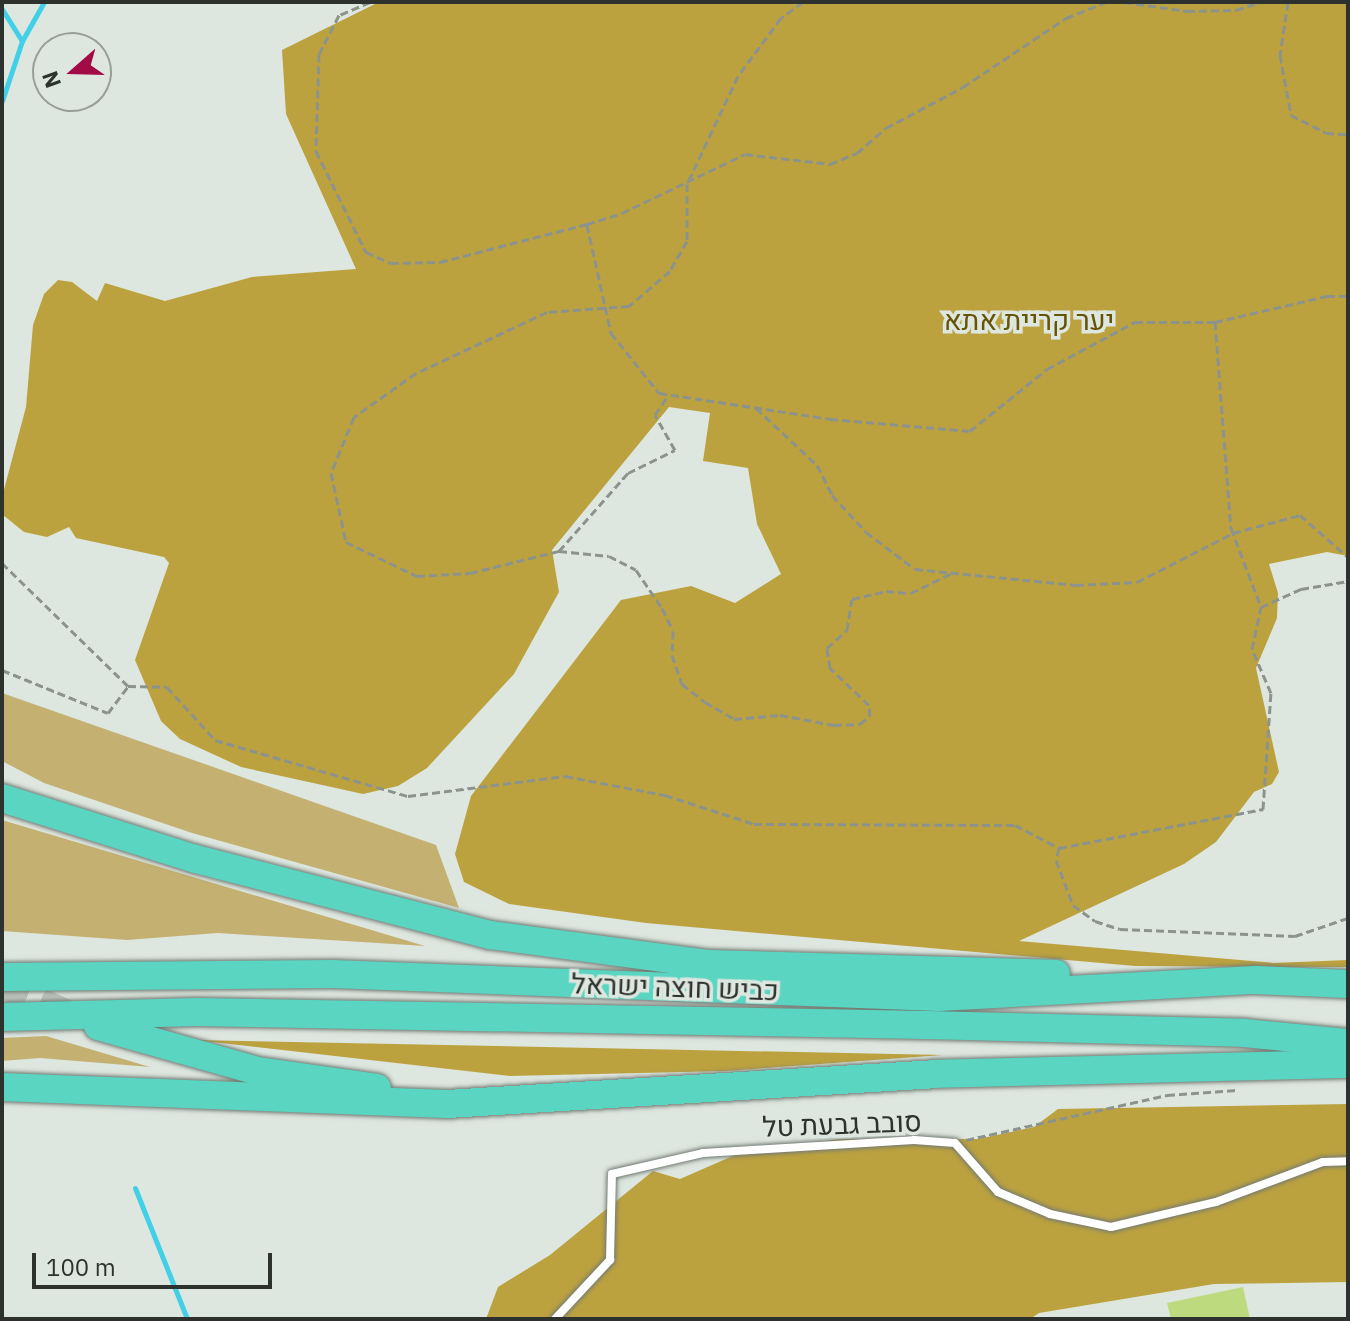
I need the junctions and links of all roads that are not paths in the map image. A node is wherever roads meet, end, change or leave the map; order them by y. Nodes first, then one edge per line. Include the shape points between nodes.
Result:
1 (2, 777) edge
2 (2, 798) edge
3 (196, 859) junction
4 (2, 977) edge
5 (1256, 980) junction
6 (1348, 984) edge
7 (2, 1017) edge
8 (98, 1026) tunnel mouth
9 (1348, 1043) edge
10 (1348, 1064) edge
11 (2, 1087) edge
12 (612, 1091) junction
13 (1348, 1161) edge
14 (555, 1319) edge

1 - 3 highway
2 - 3 highway
3 - 5 highway via 490,935 637,957
4 - 5 highway, כביש חוצה ישראל via 332,974 939,997
5 - 6 highway, כביש חוצה ישראל
7 - 9 highway, כביש חוצה ישראל via 197,1012 926,1025 1244,1033
8 - 12 highway via 243,1067 340,1084 496,1094
10 - 12 highway via 933,1074
11 - 12 highway via 352,1104 447,1104
13 - 14 lane, סובב גבעת טל via 1323,1162 1216,1202 1111,1227 1050,1214 998,1192 955,1143 914,1140 703,1153 612,1174 610,1260

